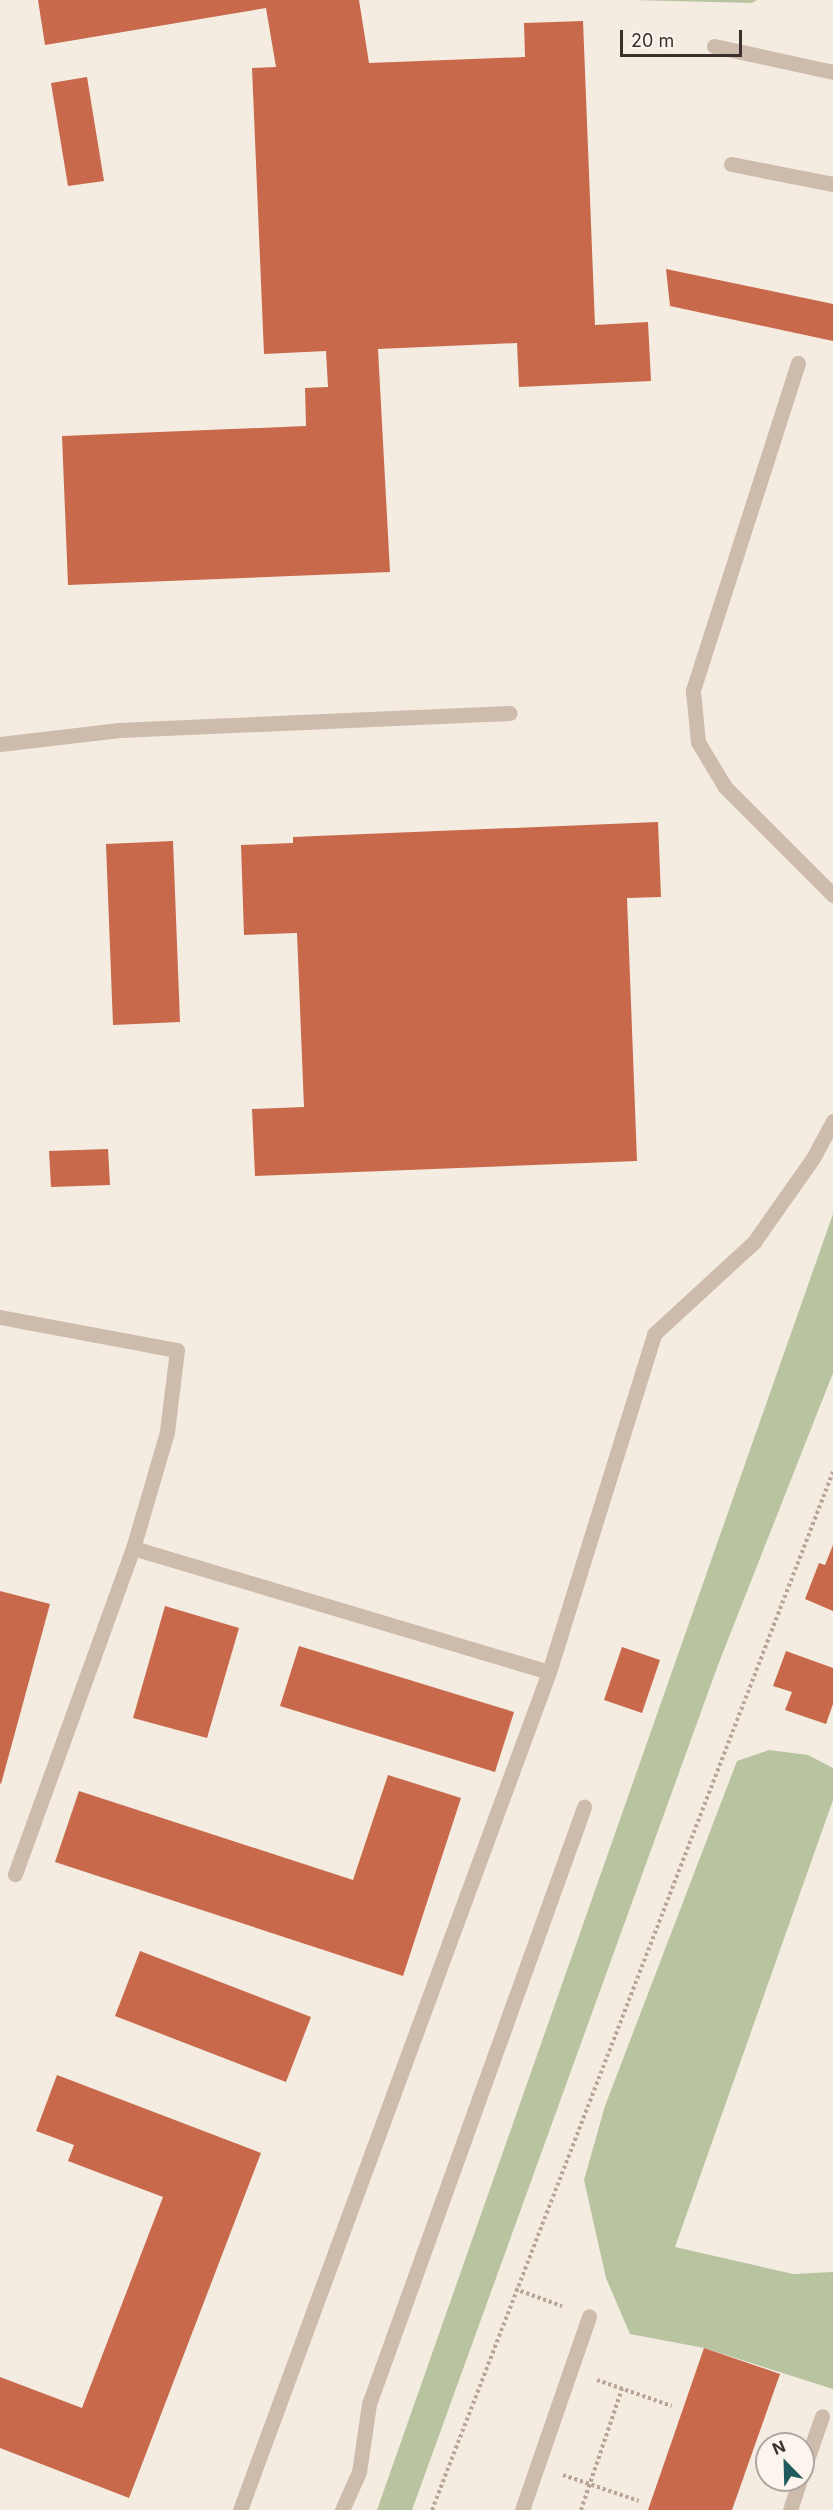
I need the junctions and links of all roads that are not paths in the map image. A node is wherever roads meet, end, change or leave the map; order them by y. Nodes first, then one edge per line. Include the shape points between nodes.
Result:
1 (714, 46) dead end
2 (833, 72) edge
3 (731, 164) dead end
4 (833, 184) edge
5 (798, 363) dead end
6 (510, 713) dead end
7 (0, 744) edge
8 (833, 895) edge
9 (833, 1121) edge
10 (0, 1317) edge
11 (133, 1548) junction
12 (549, 1672) junction
13 (584, 1807) dead end
14 (15, 1874) dead end
15 (589, 2316) road end
16 (822, 2416) dead end
17 (815, 2436) edge
18 (796, 2492) edge
19 (240, 2510) edge
20 (342, 2510) edge
21 (522, 2510) edge
22 (790, 2510) edge

1 - 2 lane
3 - 4 lane
5 - 8 lane via 693,691 698,741 725,787
6 - 7 lane via 119,730
9 - 12 lane via 813,1158 754,1242 654,1334
10 - 11 lane via 177,1350 167,1432
11 - 12 lane
11 - 14 lane
12 - 19 lane
13 - 20 lane via 369,2404 358,2472
15 - 21 lane
16 - 17 lane
18 - 22 lane

